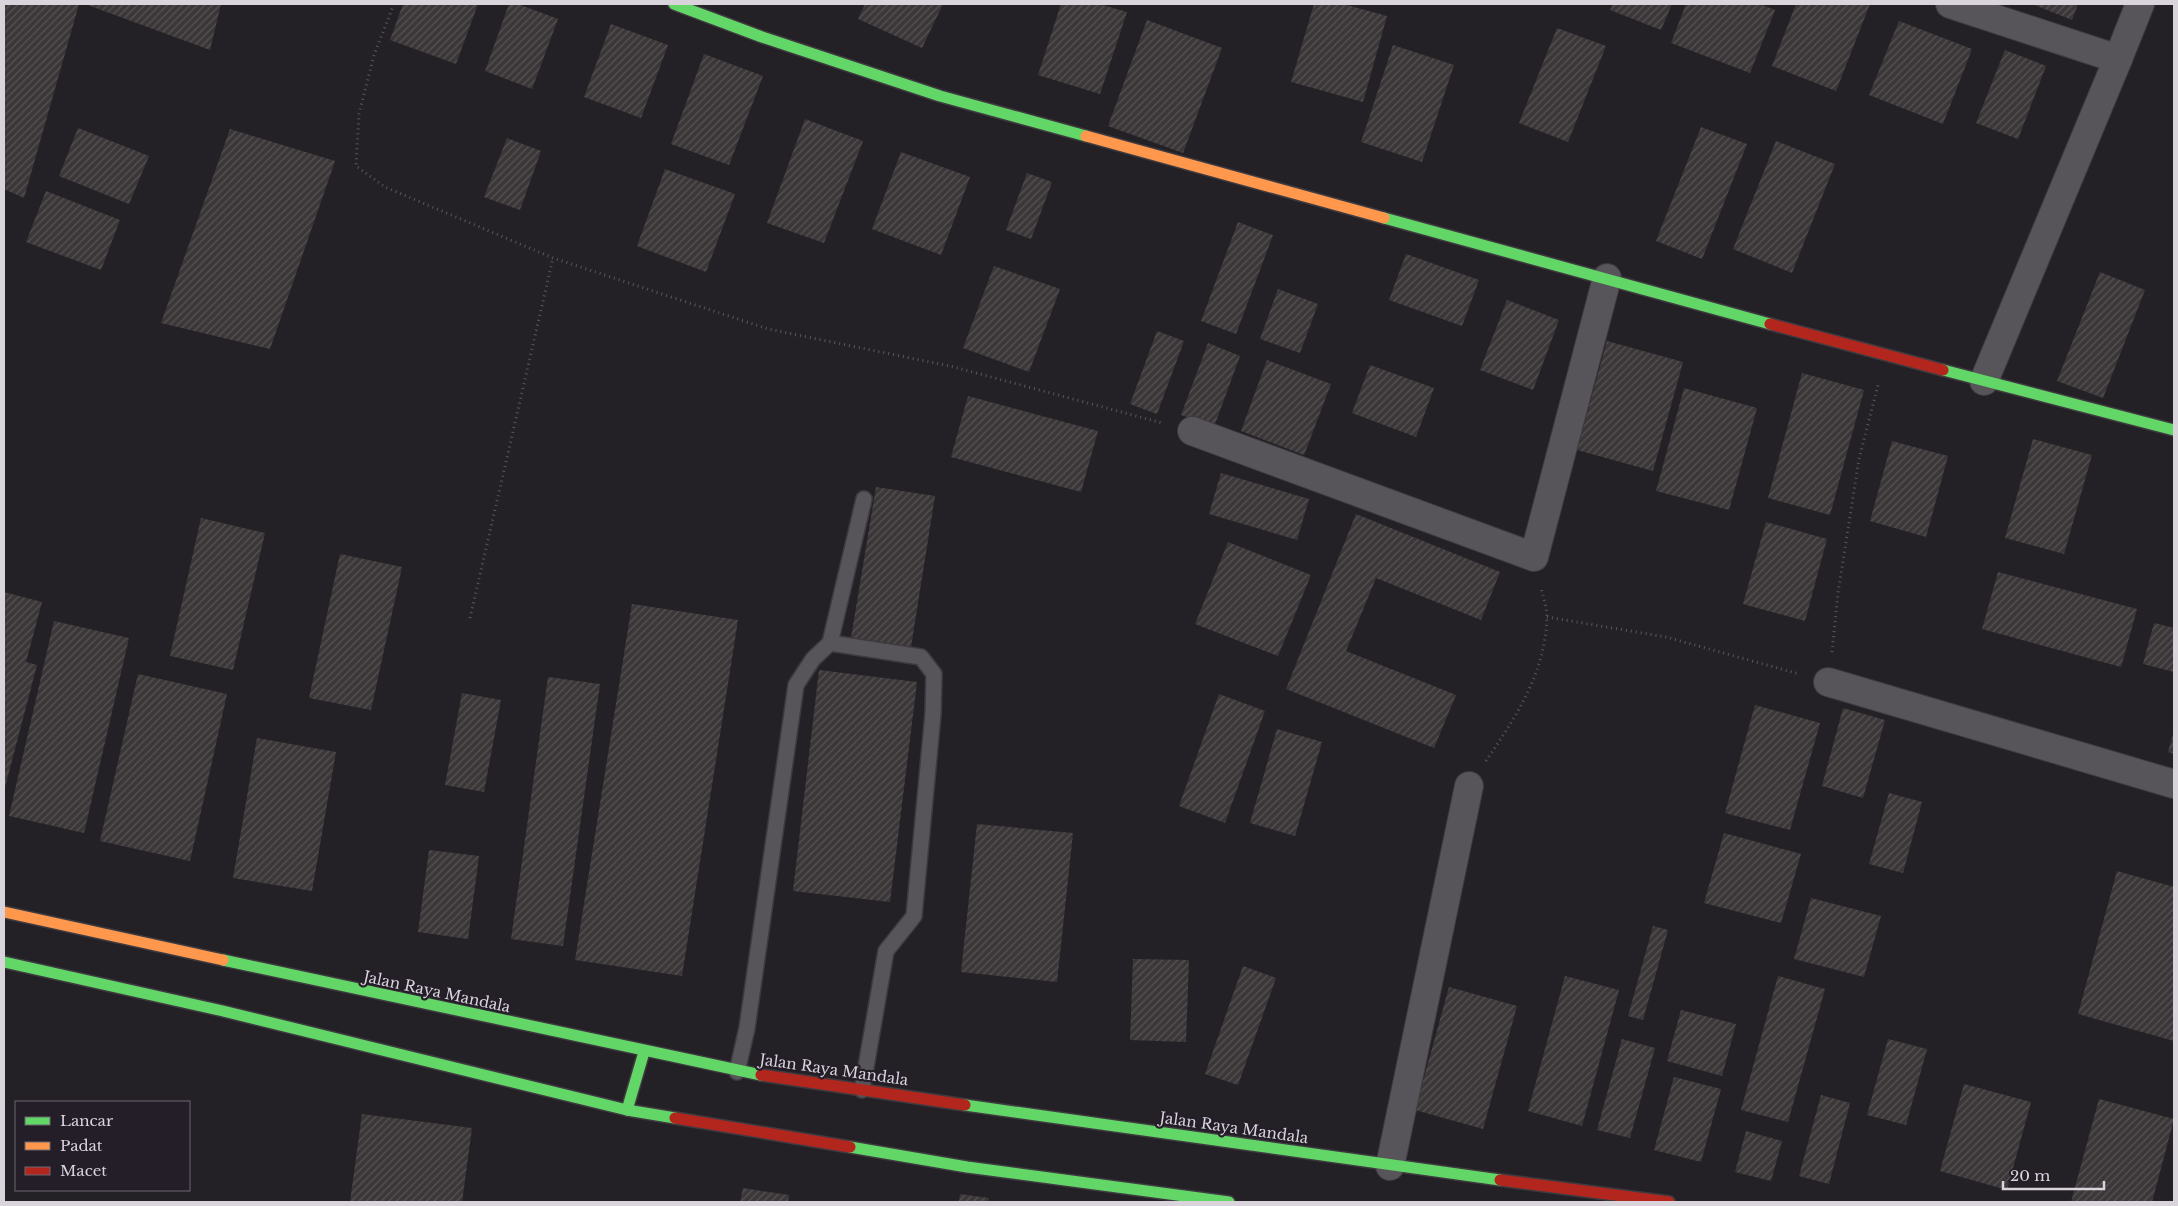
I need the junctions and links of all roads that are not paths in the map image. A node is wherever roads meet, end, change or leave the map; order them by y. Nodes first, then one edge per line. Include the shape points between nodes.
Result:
1 (674, 4) edge
2 (1950, 4) edge
3 (2140, 4) edge
4 (2118, 59) junction
5 (1607, 278) junction
6 (1984, 381) junction
7 (2174, 430) edge
8 (1192, 431) road end
9 (864, 499) dead end
10 (830, 643) junction
11 (1828, 682) road end
12 (2174, 784) edge
13 (1469, 786) road end
14 (4, 912) edge
15 (4, 962) edge
16 (644, 1052) junction
17 (738, 1072) junction
18 (862, 1090) junction
19 (627, 1110) junction
20 (1390, 1166) junction
21 (1229, 1202) edge
22 (1669, 1202) edge

1 - 5 main road via 940,96
2 - 4 street
3 - 4 street
4 - 6 street
5 - 6 main road
5 - 8 street via 1534,558
6 - 7 main road
9 - 10 lane
10 - 17 lane via 813,659 796,685
10 - 18 lane via 921,657 934,674 914,916 886,951
11 - 12 street
13 - 20 street
14 - 16 main road, Jalan Raya Mandala
15 - 19 main road via 224,1010
16 - 17 main road, Jalan Raya Mandala
16 - 19 main road
17 - 18 main road, Jalan Raya Mandala
18 - 20 main road, Jalan Raya Mandala
19 - 21 main road via 967,1167
20 - 22 main road, Jalan Raya Mandala

